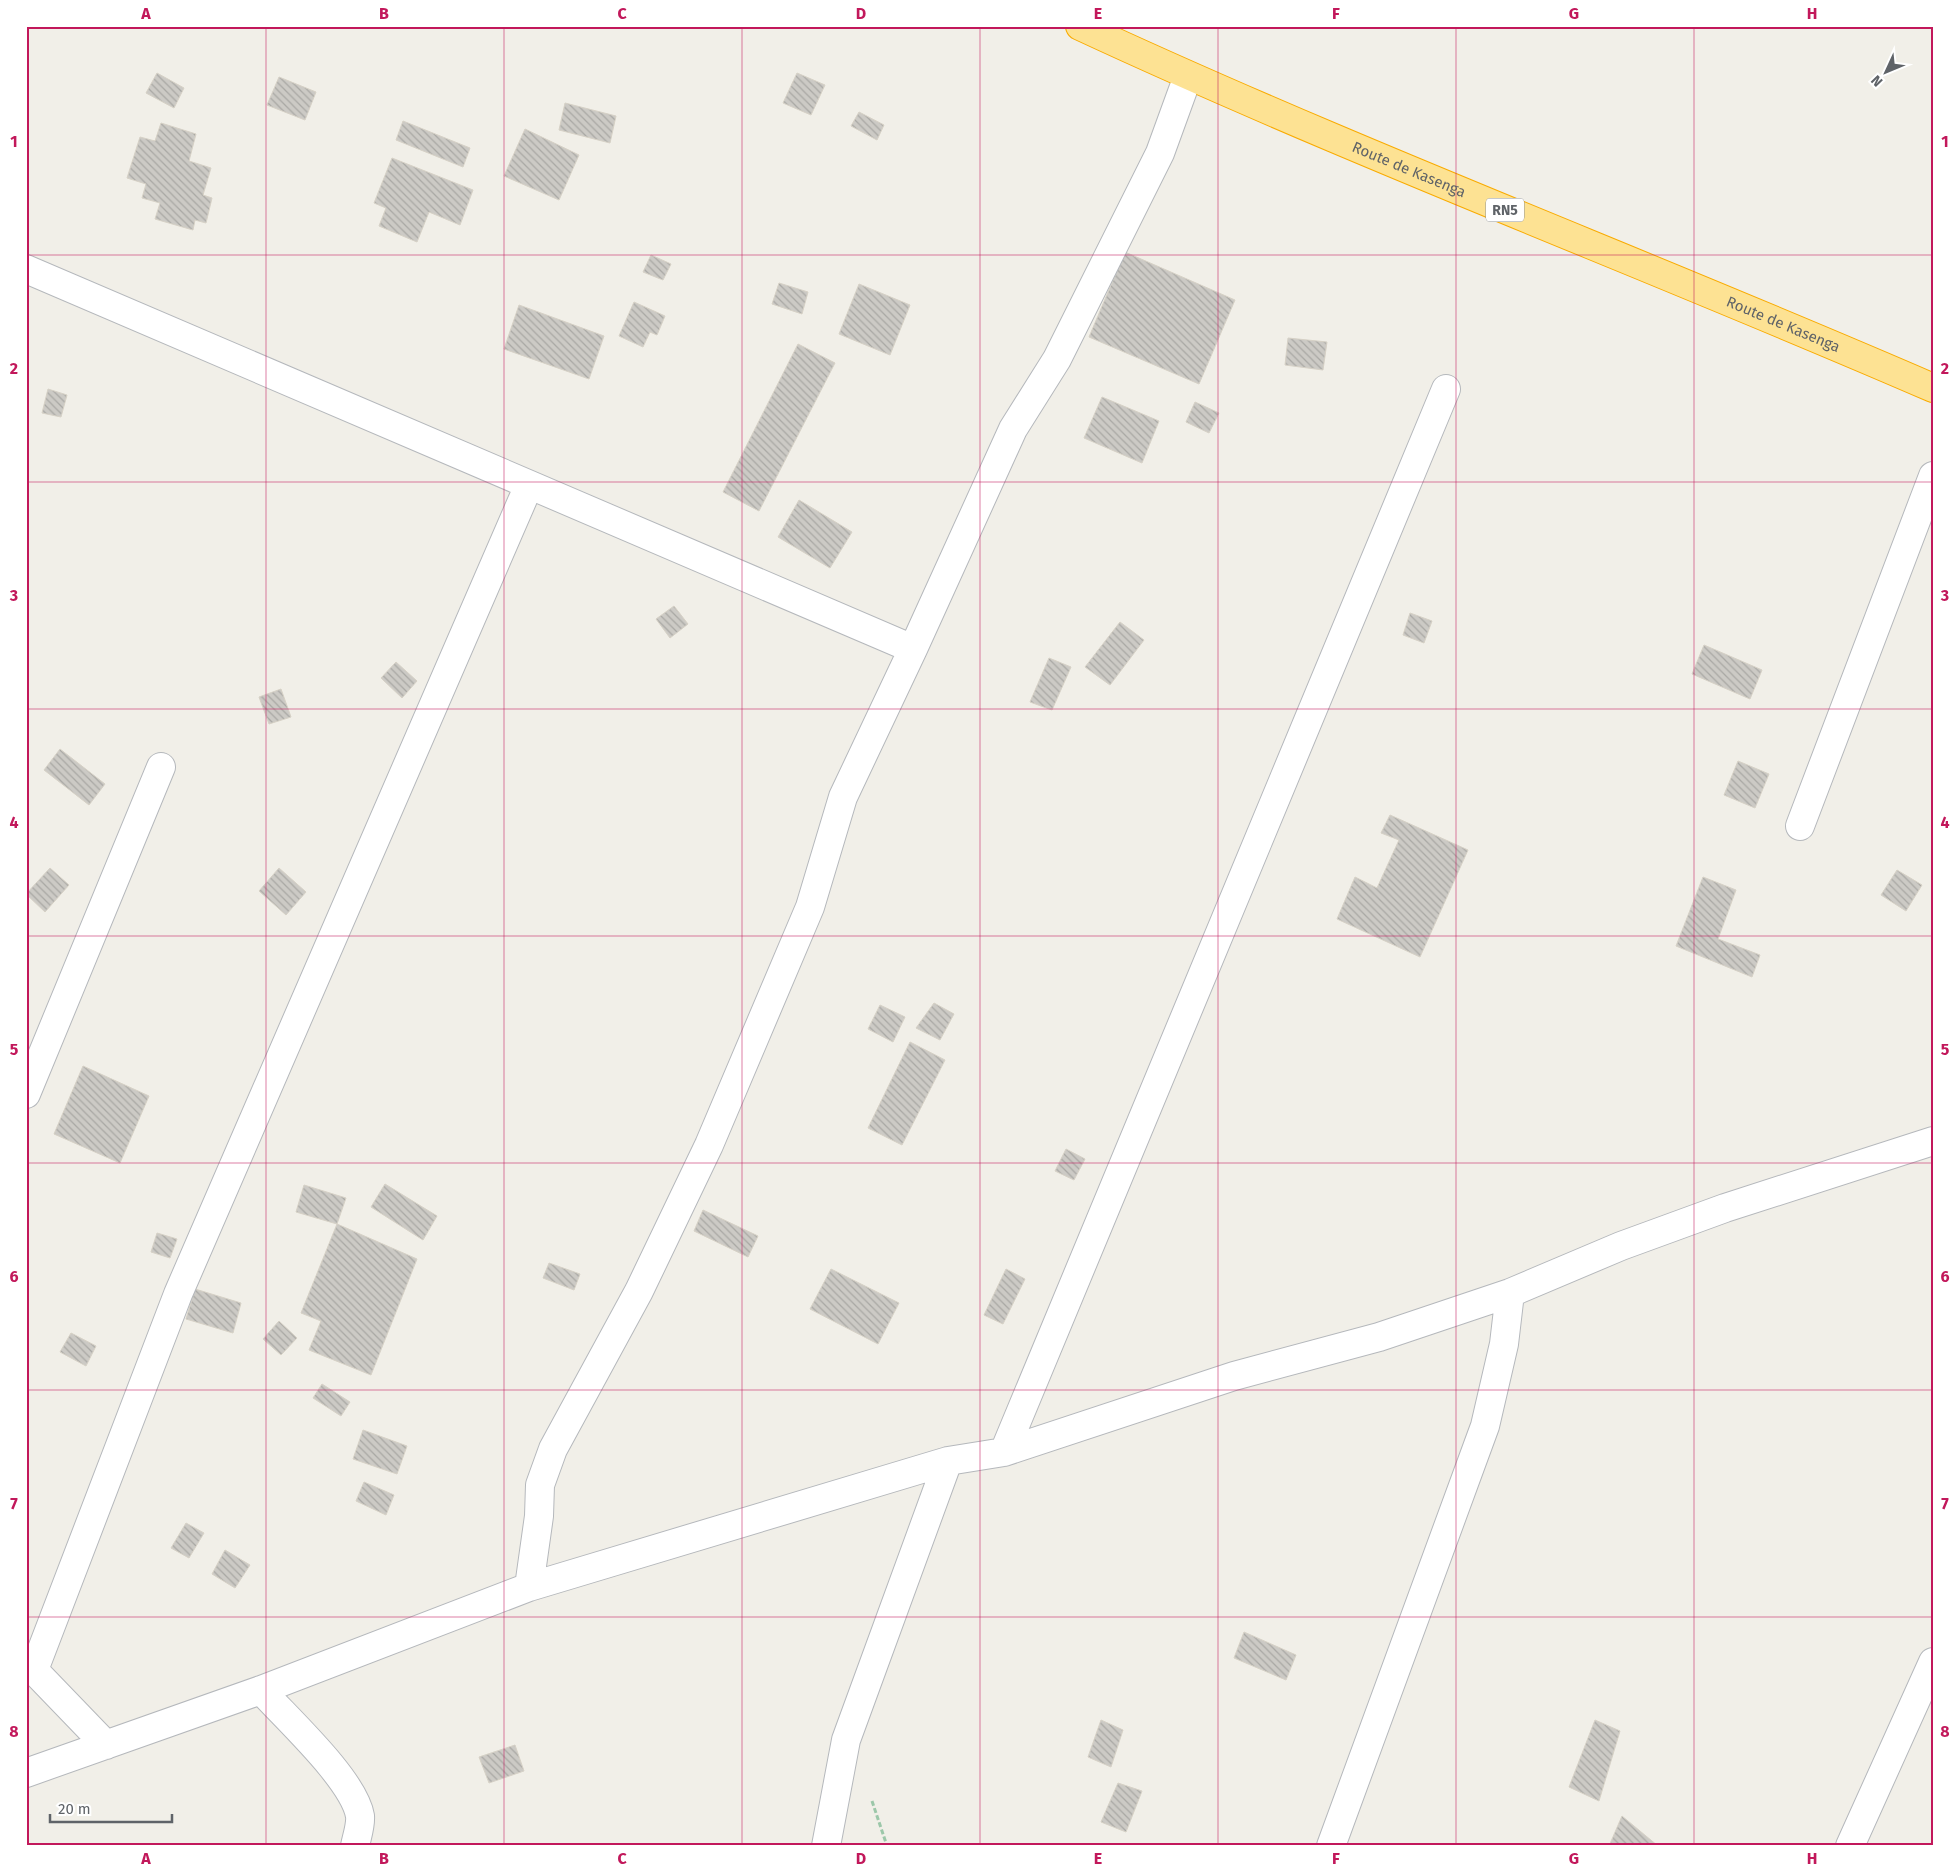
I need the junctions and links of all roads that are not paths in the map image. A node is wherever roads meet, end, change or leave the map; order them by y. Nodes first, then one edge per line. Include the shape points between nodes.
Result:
1 (1080, 26) edge
2 (1188, 76) junction
3 (26, 269) edge
4 (1933, 388) edge
5 (1446, 389) dead end
6 (1933, 476) edge
7 (529, 485) junction
8 (914, 649) junction
9 (160, 767) dead end
10 (1800, 826) dead end
11 (26, 1094) edge
12 (1933, 1141) edge
13 (1510, 1293) junction
14 (1004, 1452) junction
15 (948, 1461) junction
16 (529, 1587) junction
17 (1933, 1662) edge
18 (30, 1666) edge
19 (261, 1690) junction
20 (106, 1745) junction
21 (26, 1773) edge
22 (355, 1846) edge
23 (826, 1846) edge
24 (1331, 1846) edge
25 (1850, 1846) edge

1 - 2 highway, Route de Kasenga / RN5
2 - 4 highway, Route de Kasenga / RN5
2 - 8 street via 1160,153 1057,359 1013,429
3 - 7 street
5 - 14 street
6 - 10 street
7 - 8 street
7 - 18 street via 178,1294
8 - 16 street via 843,797 810,907 709,1145 639,1291 553,1449 540,1485
9 - 11 street
12 - 13 street via 1725,1208 1621,1246
13 - 14 street via 1379,1337 1234,1376
13 - 24 street via 1504,1344 1485,1426
14 - 15 street
15 - 16 street
15 - 23 street via 846,1740
16 - 19 street
17 - 25 street
18 - 20 street
19 - 20 street
19 - 22 street via 342,1778 353,1795 360,1816
20 - 21 street

